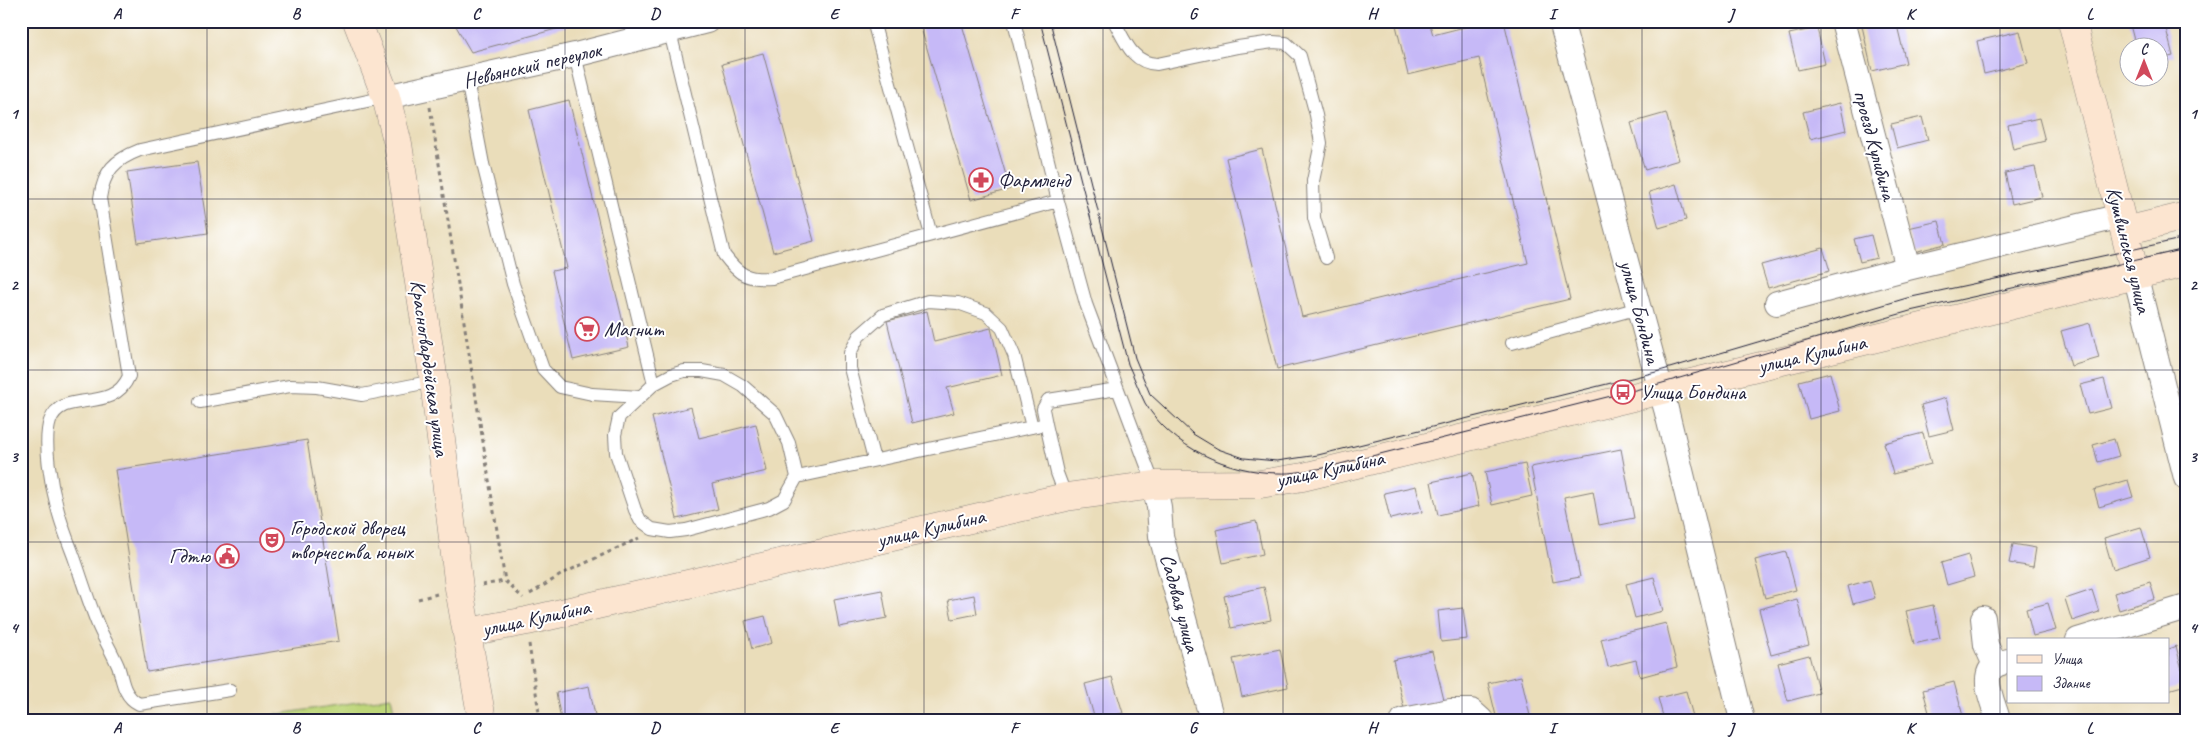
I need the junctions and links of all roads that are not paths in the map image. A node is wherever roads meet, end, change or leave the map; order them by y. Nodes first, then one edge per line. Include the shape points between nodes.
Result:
1 (357, 21) edge
2 (707, 21) edge
3 (873, 21) edge
4 (1014, 21) edge
5 (1114, 21) edge
6 (1562, 21) edge
7 (1843, 21) edge
8 (2072, 21) edge
9 (670, 32) junction
10 (574, 55) junction
11 (467, 80) junction
12 (386, 97) junction
13 (1058, 202) junction
14 (2186, 216) edge
15 (2123, 224) junction
16 (931, 235) junction
17 (1326, 258) dead end
18 (2186, 263) edge
19 (1908, 268) junction
20 (2135, 274) junction
21 (1777, 304) dead end
22 (1639, 308) junction
23 (1512, 343) dead end
24 (434, 381) junction
25 (654, 384) junction
26 (1117, 389) junction
27 (1660, 390) junction
28 (640, 397) junction
29 (200, 402) dead end
30 (1046, 424) junction
31 (1032, 427) junction
32 (874, 460) junction
33 (797, 477) junction
34 (2186, 478) edge
35 (1154, 486) junction
36 (1066, 497) junction
37 (2186, 607) edge
38 (1983, 618) dead end
39 (468, 632) junction
40 (2085, 638) edge
41 (2002, 663) edge
42 (230, 690) dead end
43 (482, 720) edge
44 (1212, 720) edge
45 (1404, 720) edge
46 (1481, 720) edge
47 (1742, 720) edge
48 (1998, 720) edge

1 - 12 main road, Красногвардейская улица
2 - 9 street, Невьянский переулок
3 - 16 lane
4 - 13 lane
5 - 17 lane via 1136,57 1146,64 1273,42 1286,44 1300,56 1321,143 1313,181 1314,218
6 - 22 street, улица Бондина
7 - 19 street, проезд Кулибина
8 - 15 main road, Кушвинская улица
9 - 10 street, Невьянский переулок
9 - 16 lane via 724,255 736,271 747,277 772,278
10 - 11 street, Невьянский переулок
10 - 25 lane
11 - 12 street, Невьянский переулок
11 - 28 lane via 483,164 513,284 543,368 560,387 592,394
12 - 24 main road, Красногвардейская улица via 398,144
12 - 42 lane via 140,150 113,165 102,180 100,198 129,376 115,395 72,403 52,416 46,443 57,507 98,626 133,701 139,704
13 - 16 lane
13 - 26 lane via 1086,304
14 - 15 main road
15 - 19 street
15 - 20 main road, Кушвинская улица
18 - 20 main road, улица Кулибина
19 - 21 street
20 - 27 main road, улица Кулибина
20 - 34 street, Кушвинская улица
22 - 23 lane
22 - 27 street, улица Бондина
24 - 29 lane via 362,395 317,386 290,386
24 - 39 main road, Красногвардейская улица via 459,588
25 - 28 lane
25 - 33 lane via 684,371 702,371 724,375 742,386 775,414 790,443
26 - 30 lane via 1048,400 1043,409
26 - 35 lane
27 - 35 main road, улица Кулибина via 1303,477 1260,484
27 - 47 street, улица Бондина
28 - 33 lane via 619,417 616,453 635,510 640,520 652,528 670,532 686,530 769,508 784,500
30 - 31 lane
30 - 36 lane
31 - 32 lane
31 - 32 lane via 1014,355 1002,328 986,313 958,303 928,301 883,315 859,336 850,353 850,368
32 - 33 lane
35 - 36 main road, улица Кулибина
35 - 44 street, Садовая улица via 1161,536
36 - 39 main road, улица Кулибина via 525,610
37 - 40 street
38 - 41 street via 1986,646
39 - 43 main road, Красногвардейская улица
41 - 48 street via 1990,670 1988,679
45 - 46 street via 1460,710 1471,710

